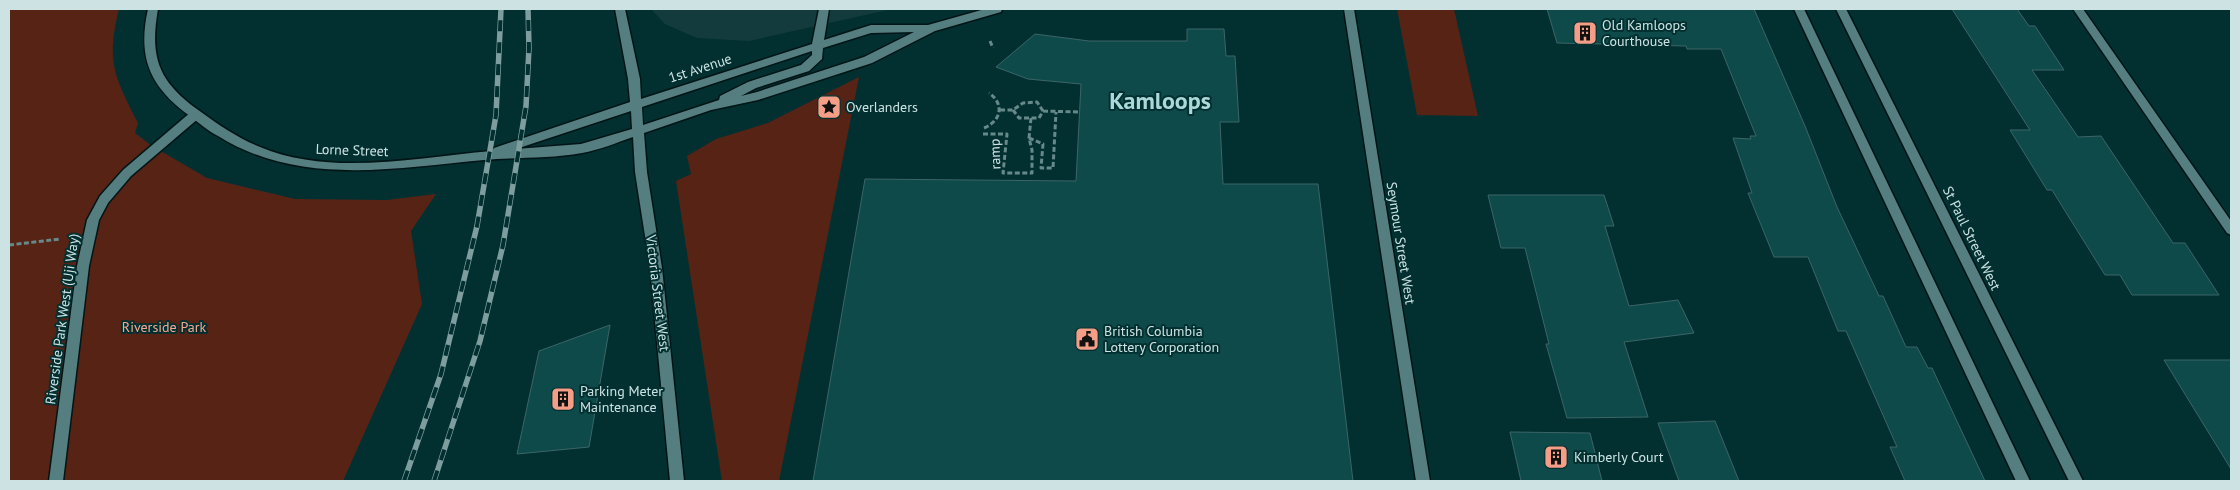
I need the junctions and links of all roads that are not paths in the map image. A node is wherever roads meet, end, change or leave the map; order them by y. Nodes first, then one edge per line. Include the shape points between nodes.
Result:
1 (153, 9) edge
2 (620, 9) edge
3 (824, 9) edge
4 (997, 9) edge
5 (1348, 9) edge
6 (1800, 9) edge
7 (1841, 9) edge
8 (2078, 9) edge
9 (931, 28) junction
10 (817, 46) junction
11 (636, 104) junction
12 (710, 106) junction
13 (195, 115) junction
14 (638, 132) junction
15 (482, 156) junction
16 (2231, 230) edge
17 (56, 481) edge
18 (677, 481) edge
19 (1423, 481) edge
20 (2023, 481) edge
21 (2076, 481) edge

1 - 13 street, Lorne Street via 149,41 157,72 168,92
2 - 11 street, Victoria Street West
3 - 10 street
4 - 9 street, 1st Avenue
5 - 19 street, Seymour Street West
6 - 20 street
7 - 21 street, St Paul Street West
8 - 16 street
9 - 10 street, 1st Avenue via 871,29
9 - 12 street, 1st Avenue via 868,60 758,96
10 - 11 street, 1st Avenue
10 - 12 street via 818,56 805,68 752,84
11 - 14 street, Victoria Street West
11 - 15 street, 1st Avenue
12 - 14 street, 1st Avenue
13 - 15 street, Lorne Street via 251,148 306,163 364,168
13 - 17 street, Riverside Park West (Uji Way) via 124,176 109,191 95,215 88,236
14 - 15 street, Lorne Street via 578,150
14 - 18 street, Victoria Street West via 664,333

